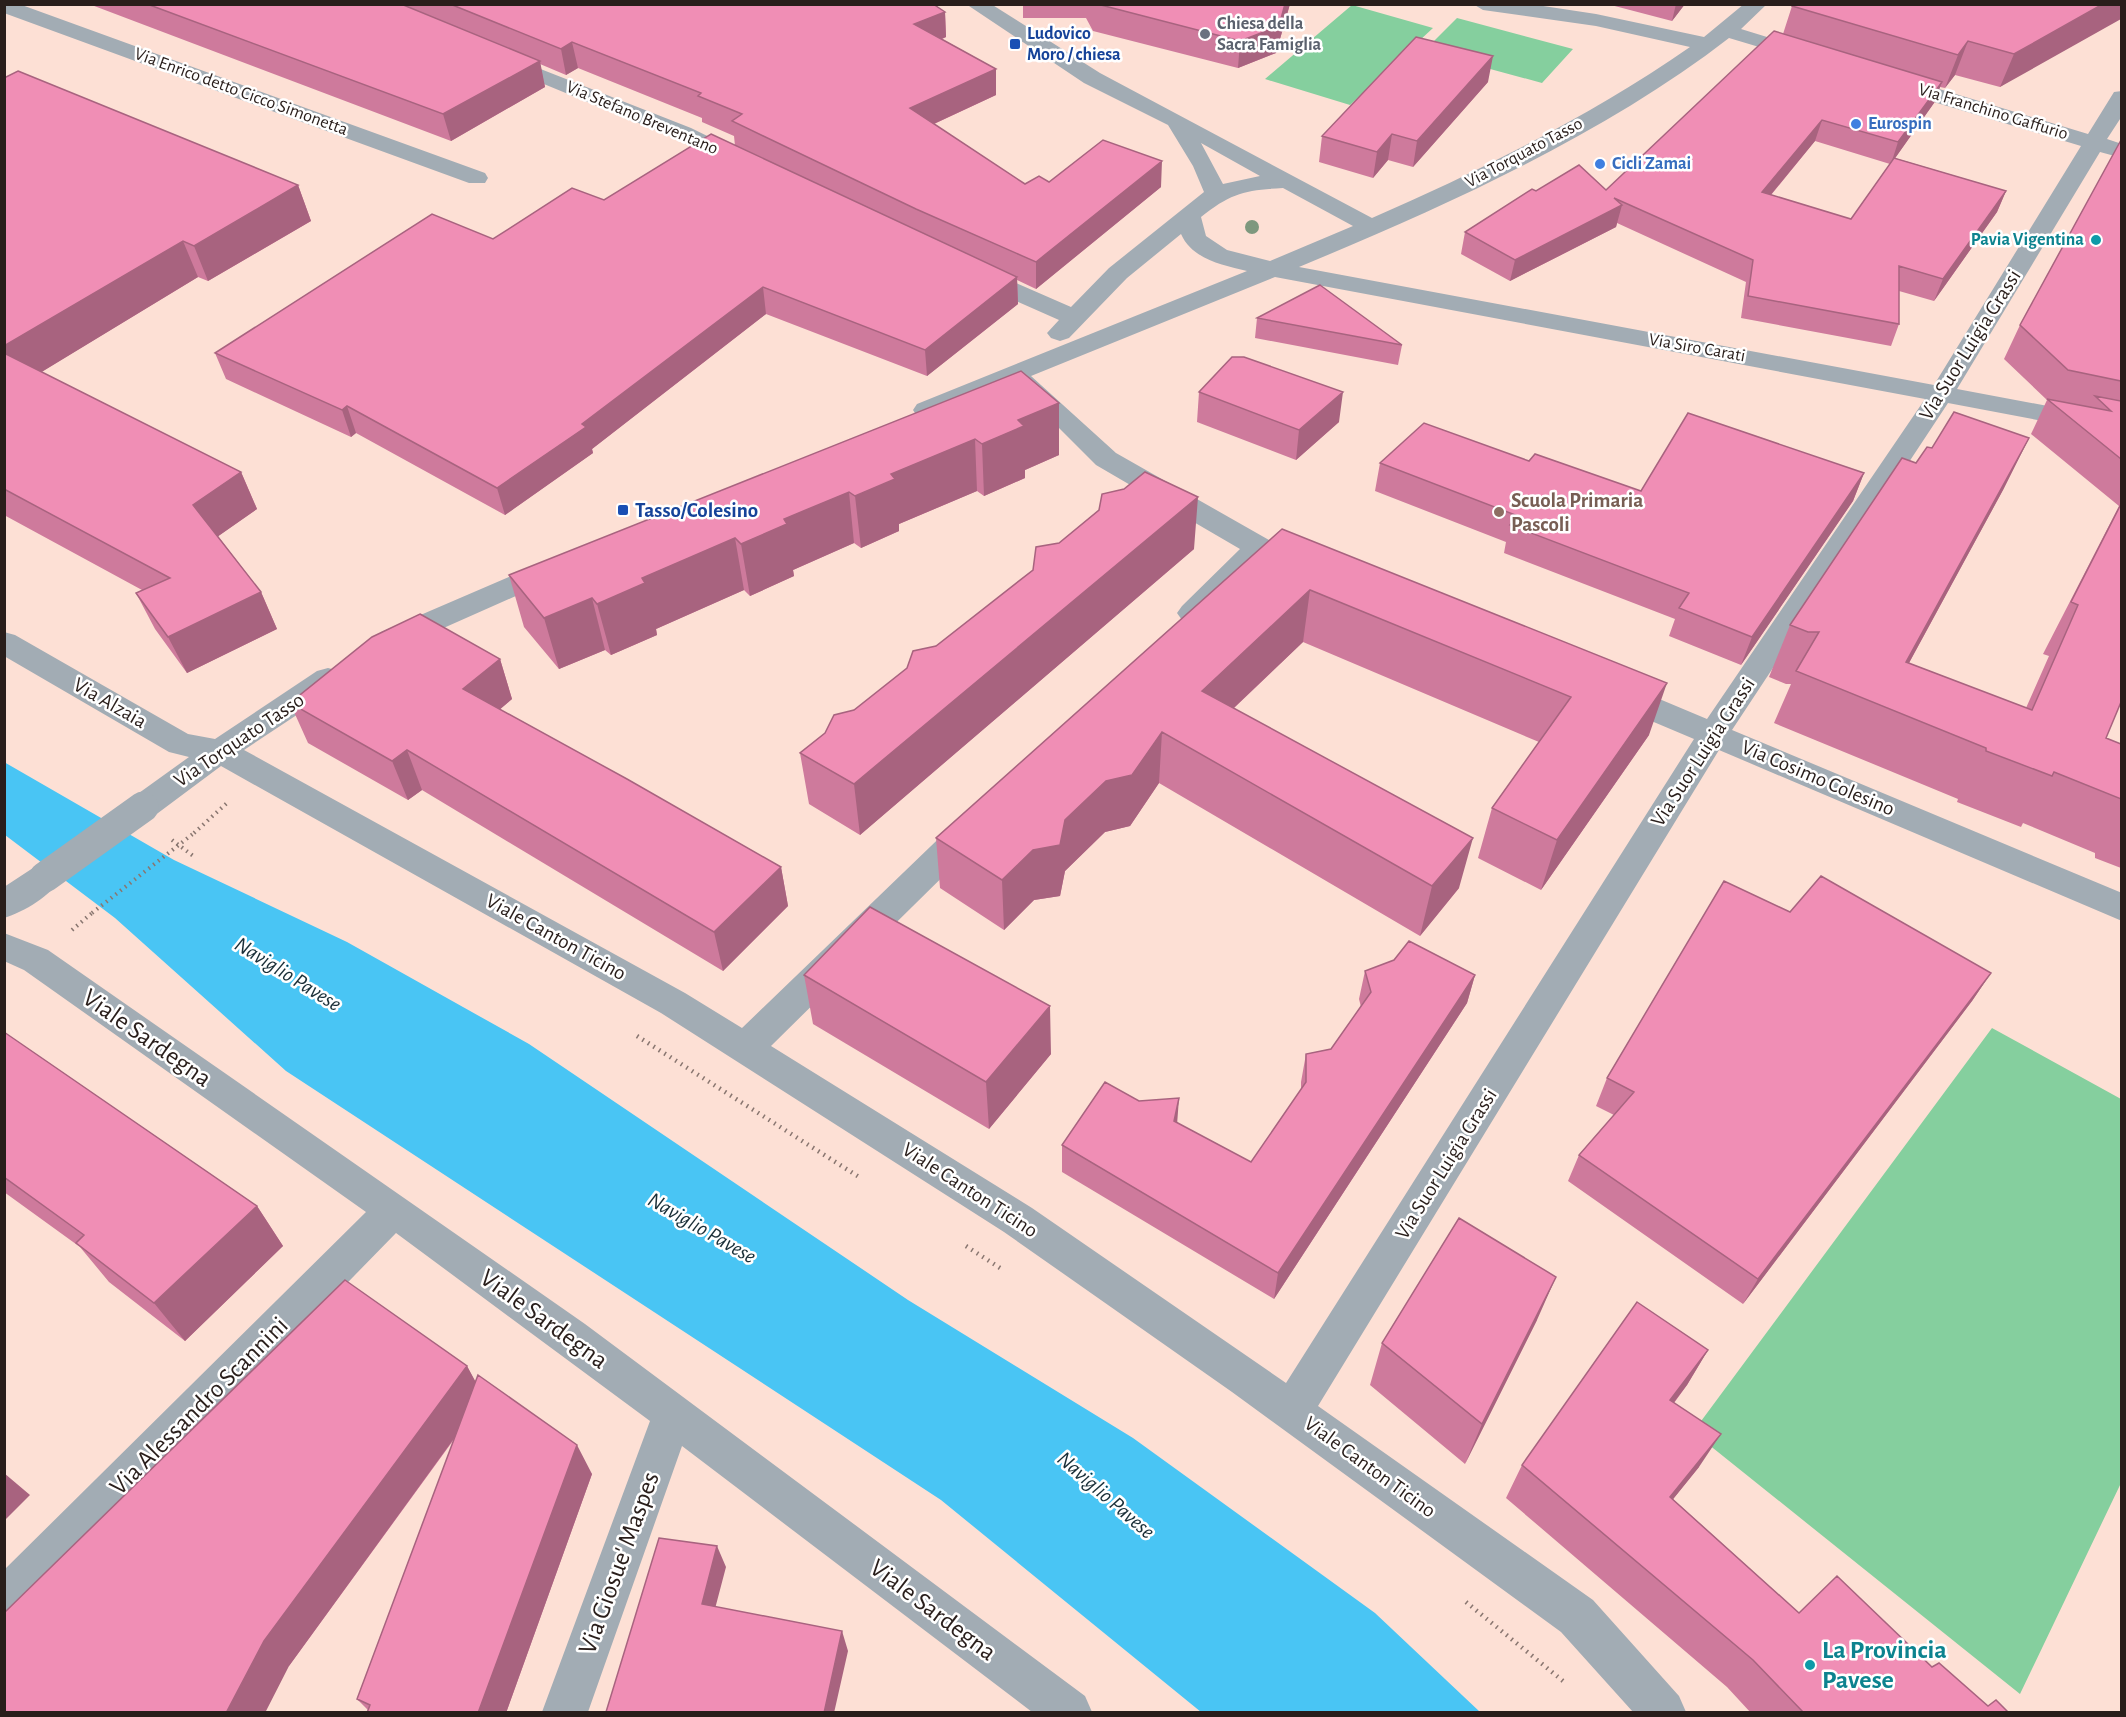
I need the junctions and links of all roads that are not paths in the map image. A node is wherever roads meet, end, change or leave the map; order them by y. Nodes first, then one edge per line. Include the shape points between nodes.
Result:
1 (976, 4) edge
2 (1484, 4) edge
3 (1757, 4) edge
4 (4, 6) edge
5 (1727, 31) junction
6 (1706, 44) junction
7 (476, 49) edge
8 (1830, 63) edge
9 (1876, 77) edge
10 (2121, 97) edge
11 (1177, 121) junction
12 (2094, 143) junction
13 (2121, 151) edge
14 (755, 168) edge
15 (477, 178) dead end
16 (1289, 181) junction
17 (1216, 194) junction
18 (1189, 214) junction
19 (1373, 228) junction
20 (950, 263) edge
21 (1272, 269) junction
22 (1075, 318) junction
23 (1016, 373) junction
24 (1942, 393) junction
25 (906, 418) edge
26 (2121, 428) edge
27 (1259, 547) junction
28 (577, 558) edge
29 (1335, 578) edge
30 (1174, 630) edge
31 (4, 642) edge
32 (1586, 681) edge
33 (1713, 734) junction
34 (220, 751) junction
35 (994, 806) edge
36 (4, 905) edge
37 (2121, 908) edge
38 (4, 946) edge
39 (746, 1048) junction
40 (394, 1210) junction
41 (1292, 1411) junction
42 (673, 1414) junction
43 (4, 1602) edge
44 (565, 1713) edge
45 (1069, 1713) edge
46 (1663, 1713) edge

1 - 11 street via 1092,78
2 - 6 street via 1596,20
3 - 5 street, Via Torquato Tasso
4 - 15 street, Via Enrico detto Cicco Simonetta
5 - 6 street, Via Torquato Tasso
5 - 8 street
6 - 19 street, Via Torquato Tasso via 1634,95 1458,189
7 - 14 street, Via Stefano Breventano via 683,132
9 - 12 street, Via Franchino Gaffurio
10 - 12 street, Via Suor Luigia Grassi
11 - 16 street
11 - 17 street
12 - 13 street, Via Franchino Gaffurio
12 - 24 street, Via Suor Luigia Grassi
16 - 17 street, Via Torquato Tasso via 1252,183
16 - 19 street
17 - 18 street, Via Torquato Tasso
18 - 21 street via 1195,238 1204,248
18 - 22 street, Via Torquato Tasso via 1118,273
19 - 21 street, Via Torquato Tasso
20 - 22 street
21 - 23 street, Via Torquato Tasso
21 - 24 street, Via Siro Carati
22 - 23 street, Via Torquato Tasso
23 - 25 street, Via Torquato Tasso
23 - 27 street via 1106,459
24 - 26 street, Via Siro Carati
24 - 33 street, Via Suor Luigia Grassi
27 - 29 street
27 - 30 street
28 - 34 street, Via Torquato Tasso via 467,604 361,655
31 - 34 street, Via Alzaia via 180,744
32 - 33 street, Via Cosimo Colesino
33 - 37 street, Via Cosimo Colesino
33 - 41 street, Via Suor Luigia Grassi
34 - 36 street, Via Torquato Tasso, bridge
34 - 39 street, Viale Canton Ticino via 673,1003
35 - 39 street
38 - 40 street, Viale Sardegna via 36,960
39 - 41 street, Viale Canton Ticino via 1018,1220
40 - 42 street, Viale Sardegna
40 - 43 street, Via Alessandro Scannini
41 - 46 street, Viale Canton Ticino via 1577,1616
42 - 44 street, Via Giosue' Maspes
42 - 45 street, Viale Sardegna

